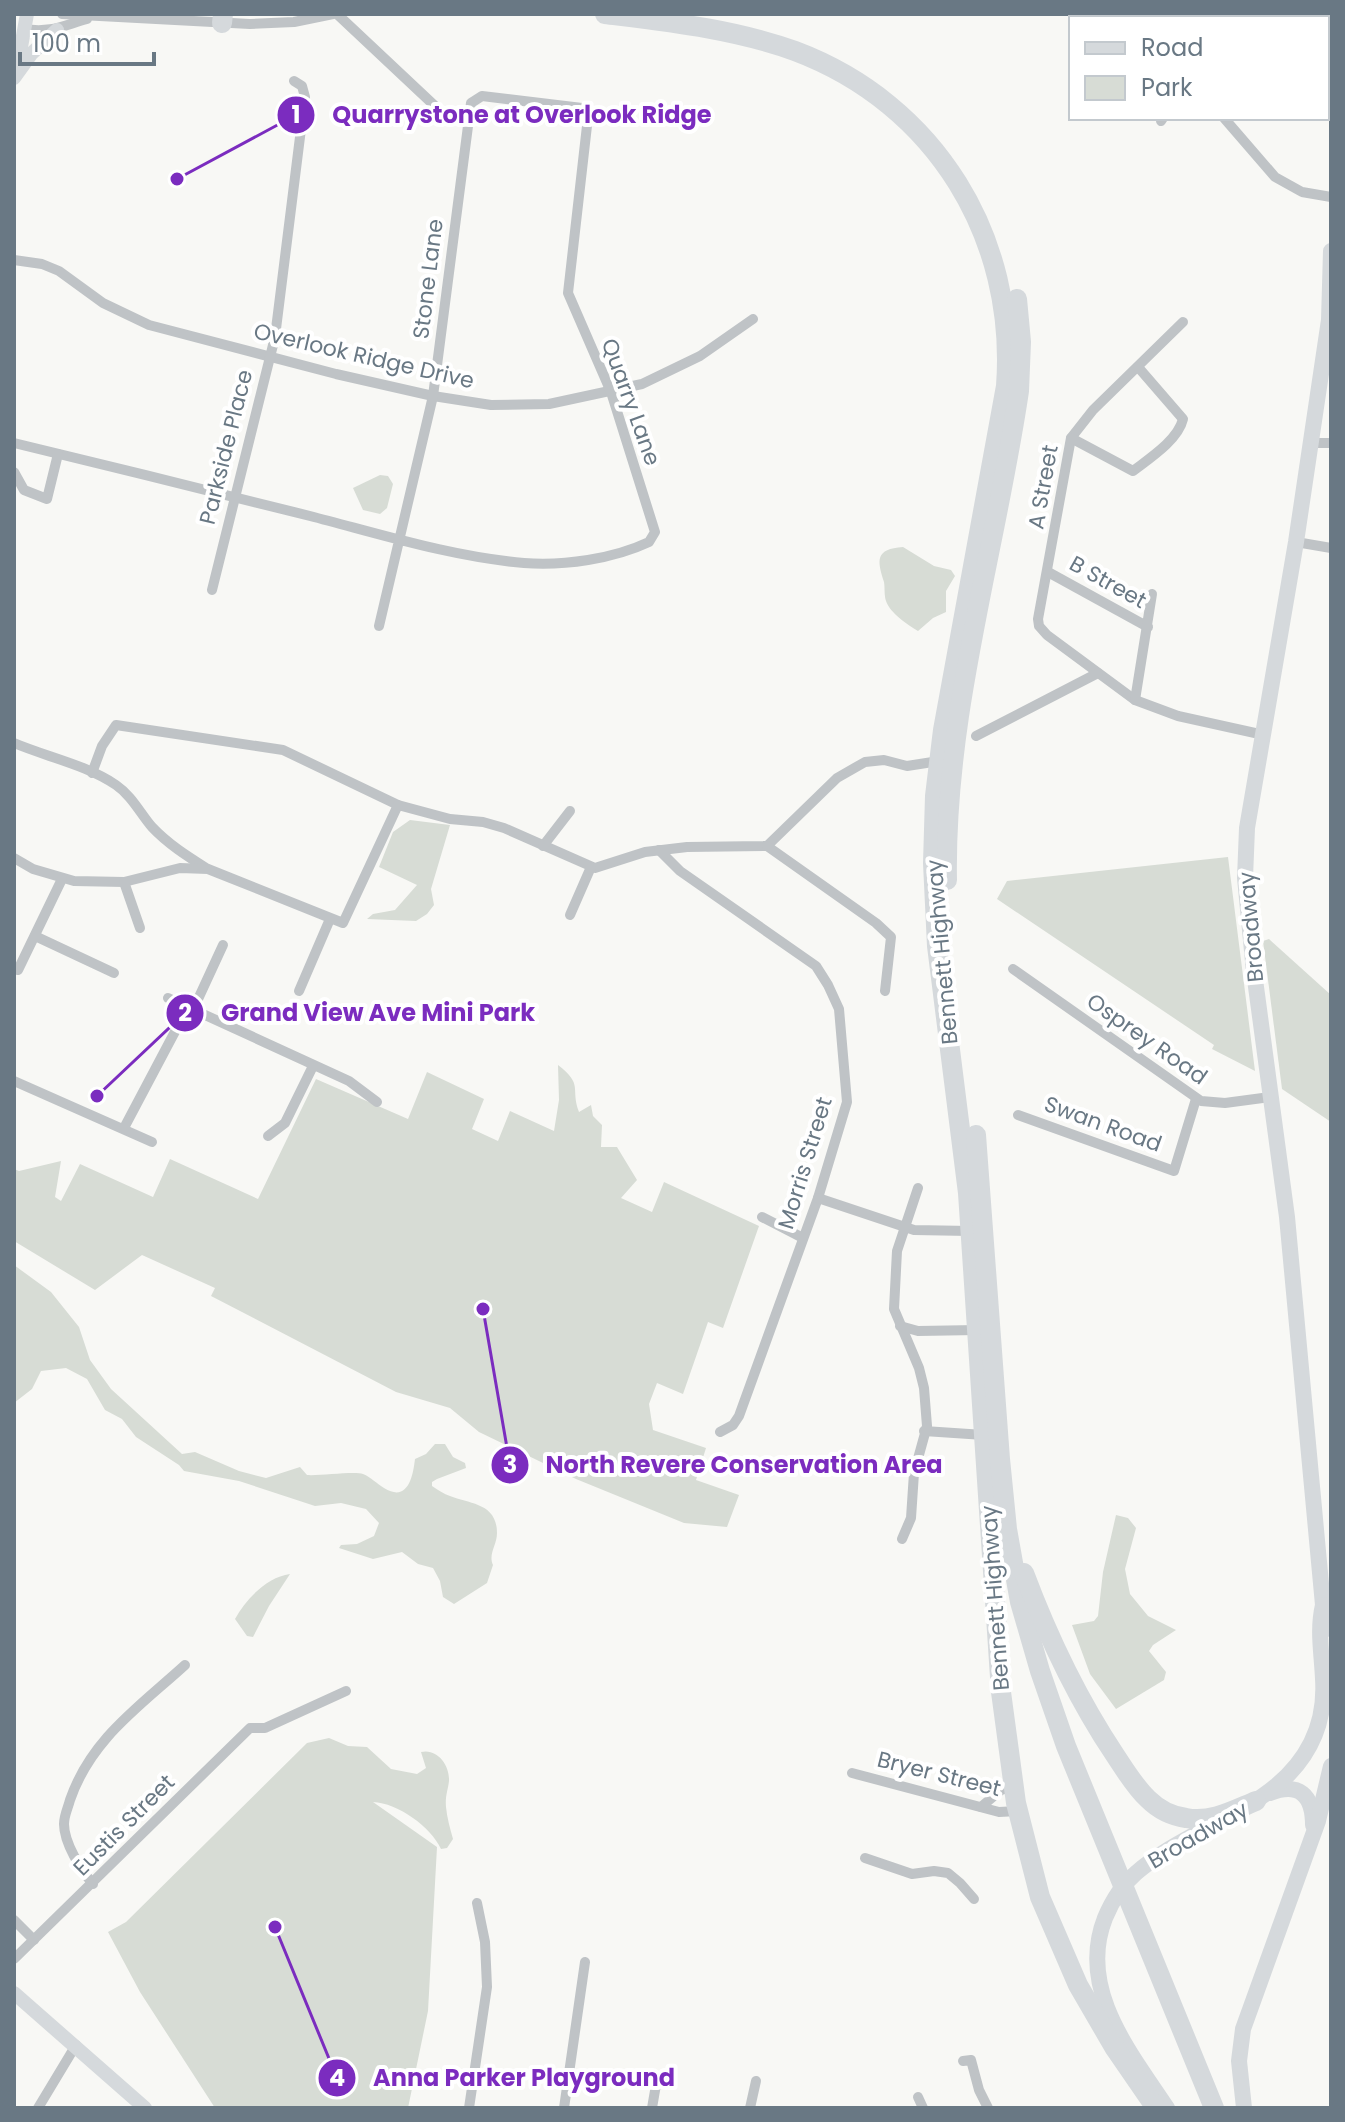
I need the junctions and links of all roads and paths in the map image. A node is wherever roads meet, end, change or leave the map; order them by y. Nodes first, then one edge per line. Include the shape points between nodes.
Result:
1 (62, 14) edge
2 (335, 14) edge
3 (605, 14) edge
4 (705, 14) edge
5 (97, 17) junction
6 (222, 17) edge
7 (26, 22) edge
8 (57, 30) junction
9 (15, 77) edge
10 (294, 81) dead end
11 (497, 98) joint
12 (436, 107) dead end
13 (1226, 120) edge
14 (1331, 197) edge
15 (1331, 251) edge
16 (14, 260) edge
17 (753, 319) dead end
18 (1183, 322) dead end
19 (270, 357) junction
20 (1138, 367) junction
21 (611, 392) junction
22 (433, 396) junction
23 (1071, 438) junction
24 (14, 443) edge
25 (1311, 443) junction
26 (1331, 443) edge
27 (58, 454) junction
28 (14, 472) edge
29 (234, 497) junction
30 (399, 539) junction
31 (1296, 542) junction
32 (1331, 548) edge
33 (1048, 572) junction
34 (212, 590) dead end
35 (1152, 594) dead end
36 (379, 626) dead end
37 (1148, 627) junction
38 (1098, 673) junction
39 (1135, 700) junction
40 (1264, 735) junction
41 (976, 736) dead end
42 (14, 743) edge
43 (939, 761) junction
44 (92, 773) junction
45 (398, 805) junction
46 (570, 811) dead end
47 (543, 846) junction
48 (767, 846) junction
49 (659, 850) junction
50 (14, 858) edge
51 (591, 867) junction
52 (208, 869) junction
53 (62, 879) junction
54 (124, 882) junction
55 (570, 915) dead end
56 (330, 919) junction
57 (140, 928) dead end
58 (35, 936) junction
59 (223, 945) dead end
60 (1013, 969) dead end
61 (18, 970) dead end
62 (114, 973) dead end
63 (299, 991) dead end
64 (885, 991) dead end
65 (168, 998) dead end
66 (190, 1008) junction
67 (313, 1066) junction
68 (14, 1081) edge
69 (1270, 1097) junction
70 (1196, 1099) junction
71 (377, 1102) dead end
72 (1018, 1115) dead end
73 (124, 1128) junction
74 (268, 1136) dead end
75 (152, 1142) dead end
76 (918, 1188) dead end
77 (818, 1198) junction
78 (762, 1217) dead end
79 (904, 1227) junction
80 (970, 1231) junction
81 (803, 1238) junction
82 (900, 1325) junction
83 (977, 1330) junction
84 (924, 1431) junction
85 (720, 1432) dead end
86 (984, 1435) junction
87 (1007, 1529) junction
88 (902, 1539) dead end
89 (1323, 1605) junction
90 (1331, 1629) edge
91 (185, 1665) dead end
92 (346, 1691) dead end
93 (1331, 1766) edge
94 (852, 1773) dead end
95 (1013, 1786) junction
96 (1256, 1801) junction
97 (981, 1807) junction
98 (1018, 1811) junction
99 (1313, 1834) junction
100 (865, 1858) dead end
101 (93, 1884) junction
102 (974, 1899) dead end
103 (477, 1903) dead end
104 (14, 1920) edge
105 (34, 1940) junction
106 (14, 1959) edge
107 (585, 1962) dead end
108 (14, 1993) edge
109 (76, 2045) junction
110 (967, 2060) dead end
111 (657, 2079) dead end
112 (756, 2081) dead end
113 (918, 2097) dead end
114 (38, 2108) edge
115 (145, 2108) edge
116 (469, 2108) edge
117 (564, 2108) edge
118 (652, 2108) edge
119 (750, 2108) edge
120 (923, 2108) edge
121 (988, 2108) edge
122 (1156, 2108) edge
123 (1167, 2108) edge
124 (1214, 2108) edge
125 (1244, 2108) edge

1 - 5 street
2 - 6 street via 294,22
2 - 12 street
3 - 43 highway, Bennett Highway via 754,38 837,70 879,97 922,135 957,181 980,225 1003,304 1006,386
4 - 87 highway, Bennett Highway via 813,43 898,94 966,169 1008,260 1020,325 1019,391 957,733 947,864 951,948 981,1184
5 - 6 street
5 - 8 street
7 - 8 street via 45,32
7 - 9 main road
8 - 9 main road
10 - 19 street, Parkside Place via 305,97
11 - 21 street, Quarry Lane via 582,108 588,117 568,293
11 - 22 street, Stone Lane via 482,96 471,103
13 - 14 street via 1275,177 1302,192
15 - 25 main road, Broadway via 1329,318
16 - 19 street, Overlook Ridge Drive via 59,271 89,295 137,321
17 - 21 street, Overlook Ridge Drive via 675,370
18 - 20 street, A Street
19 - 22 street, Overlook Ridge Drive
19 - 29 street, Parkside Place
20 - 23 street, A Street
20 - 23 street via 1183,419 1181,427 1133,471
21 - 22 street, Overlook Ridge Drive via 549,404 491,405
21 - 30 street, Quarry Lane via 655,532 649,542 594,558 527,563
22 - 30 street, Stone Lane
23 - 33 street, A Street
24 - 27 street, Quarry Lane
25 - 26 street
25 - 31 main road, Broadway
27 - 28 street via 47,499 24,490
27 - 29 street, Quarry Lane
29 - 30 street, Quarry Lane
29 - 34 street, Parkside Place
30 - 36 street, Stone Lane
31 - 32 street
31 - 40 main road, Broadway
33 - 37 street, B Street
33 - 38 street, A Street via 1039,626
35 - 37 street, B Street
37 - 39 street, B Street
38 - 39 street
38 - 41 street
39 - 40 street via 1178,716
40 - 69 main road, Broadway via 1247,828 1245,878
42 - 44 street
43 - 48 street via 907,766 865,762 837,778
43 - 80 highway, Bennett Highway via 934,904
44 - 45 street via 116,725 283,750
44 - 52 street via 117,785 151,826
45 - 47 street via 483,822
45 - 56 street via 343,923
46 - 47 street
47 - 51 street
48 - 49 street
48 - 64 street via 891,937
49 - 51 street
49 - 77 street, Morris Street via 680,871 816,966 828,985 840,1014 848,1099
50 - 53 street
51 - 55 street
52 - 54 street via 180,868
52 - 56 street
53 - 54 street
53 - 58 street
54 - 57 street
56 - 63 street
58 - 61 street
58 - 62 street
59 - 66 street
60 - 70 street, Osprey Road
65 - 66 street
66 - 67 street
66 - 73 street
67 - 71 street via 349,1081
67 - 74 street via 285,1123
68 - 73 street
69 - 70 street, Osprey Road via 1213,1104
69 - 89 main road, Broadway via 1287,1217
70 - 72 street, Swan Road via 1174,1171
73 - 75 street
76 - 79 street
77 - 79 street
77 - 81 street, Morris Street
78 - 81 street
79 - 80 street
79 - 82 street via 895,1260 894,1309
80 - 83 highway, Bennett Highway
81 - 85 street, Morris Street via 739,1416
82 - 83 street via 918,1331
82 - 84 street via 924,1388
83 - 86 highway, Bennett Highway
84 - 86 street
84 - 88 street via 914,1473 915,1518
86 - 95 highway, Bennett Highway via 999,1670
87 - 96 highway via 1080,1698 1146,1798 1168,1813 1196,1820
87 - 124 highway, Bennett Highway via 1020,1602 1066,1746
89 - 90 main road, Broadway
89 - 96 main road, Broadway via 1319,1622 1324,1699 1318,1729 1297,1767
91 - 101 street via 103,1740 74,1788 64,1828
92 - 101 street, Eustis Street via 265,1728 250,1728
93 - 99 main road
94 - 97 street, Bryer Street
95 - 97 street
95 - 98 highway, Bennett Highway
96 - 99 main road via 1283,1789 1302,1793 1312,1808
96 - 123 main road, Broadway via 1138,1870 1115,1898 1101,1929 1097,1961 1103,2000
97 - 98 street, Bryer Street
98 - 122 highway, Bennett Highway via 1034,1876 1064,1956
99 - 125 main road via 1242,2032
100 - 102 street via 912,1874 948,1873
101 - 105 street, Eustis Street
103 - 116 street via 487,1987
104 - 105 street
105 - 106 street, Eustis Street
107 - 117 street
108 - 109 main road
109 - 114 street
109 - 115 main road
110 - 121 street
111 - 118 street
112 - 119 street
113 - 120 street

